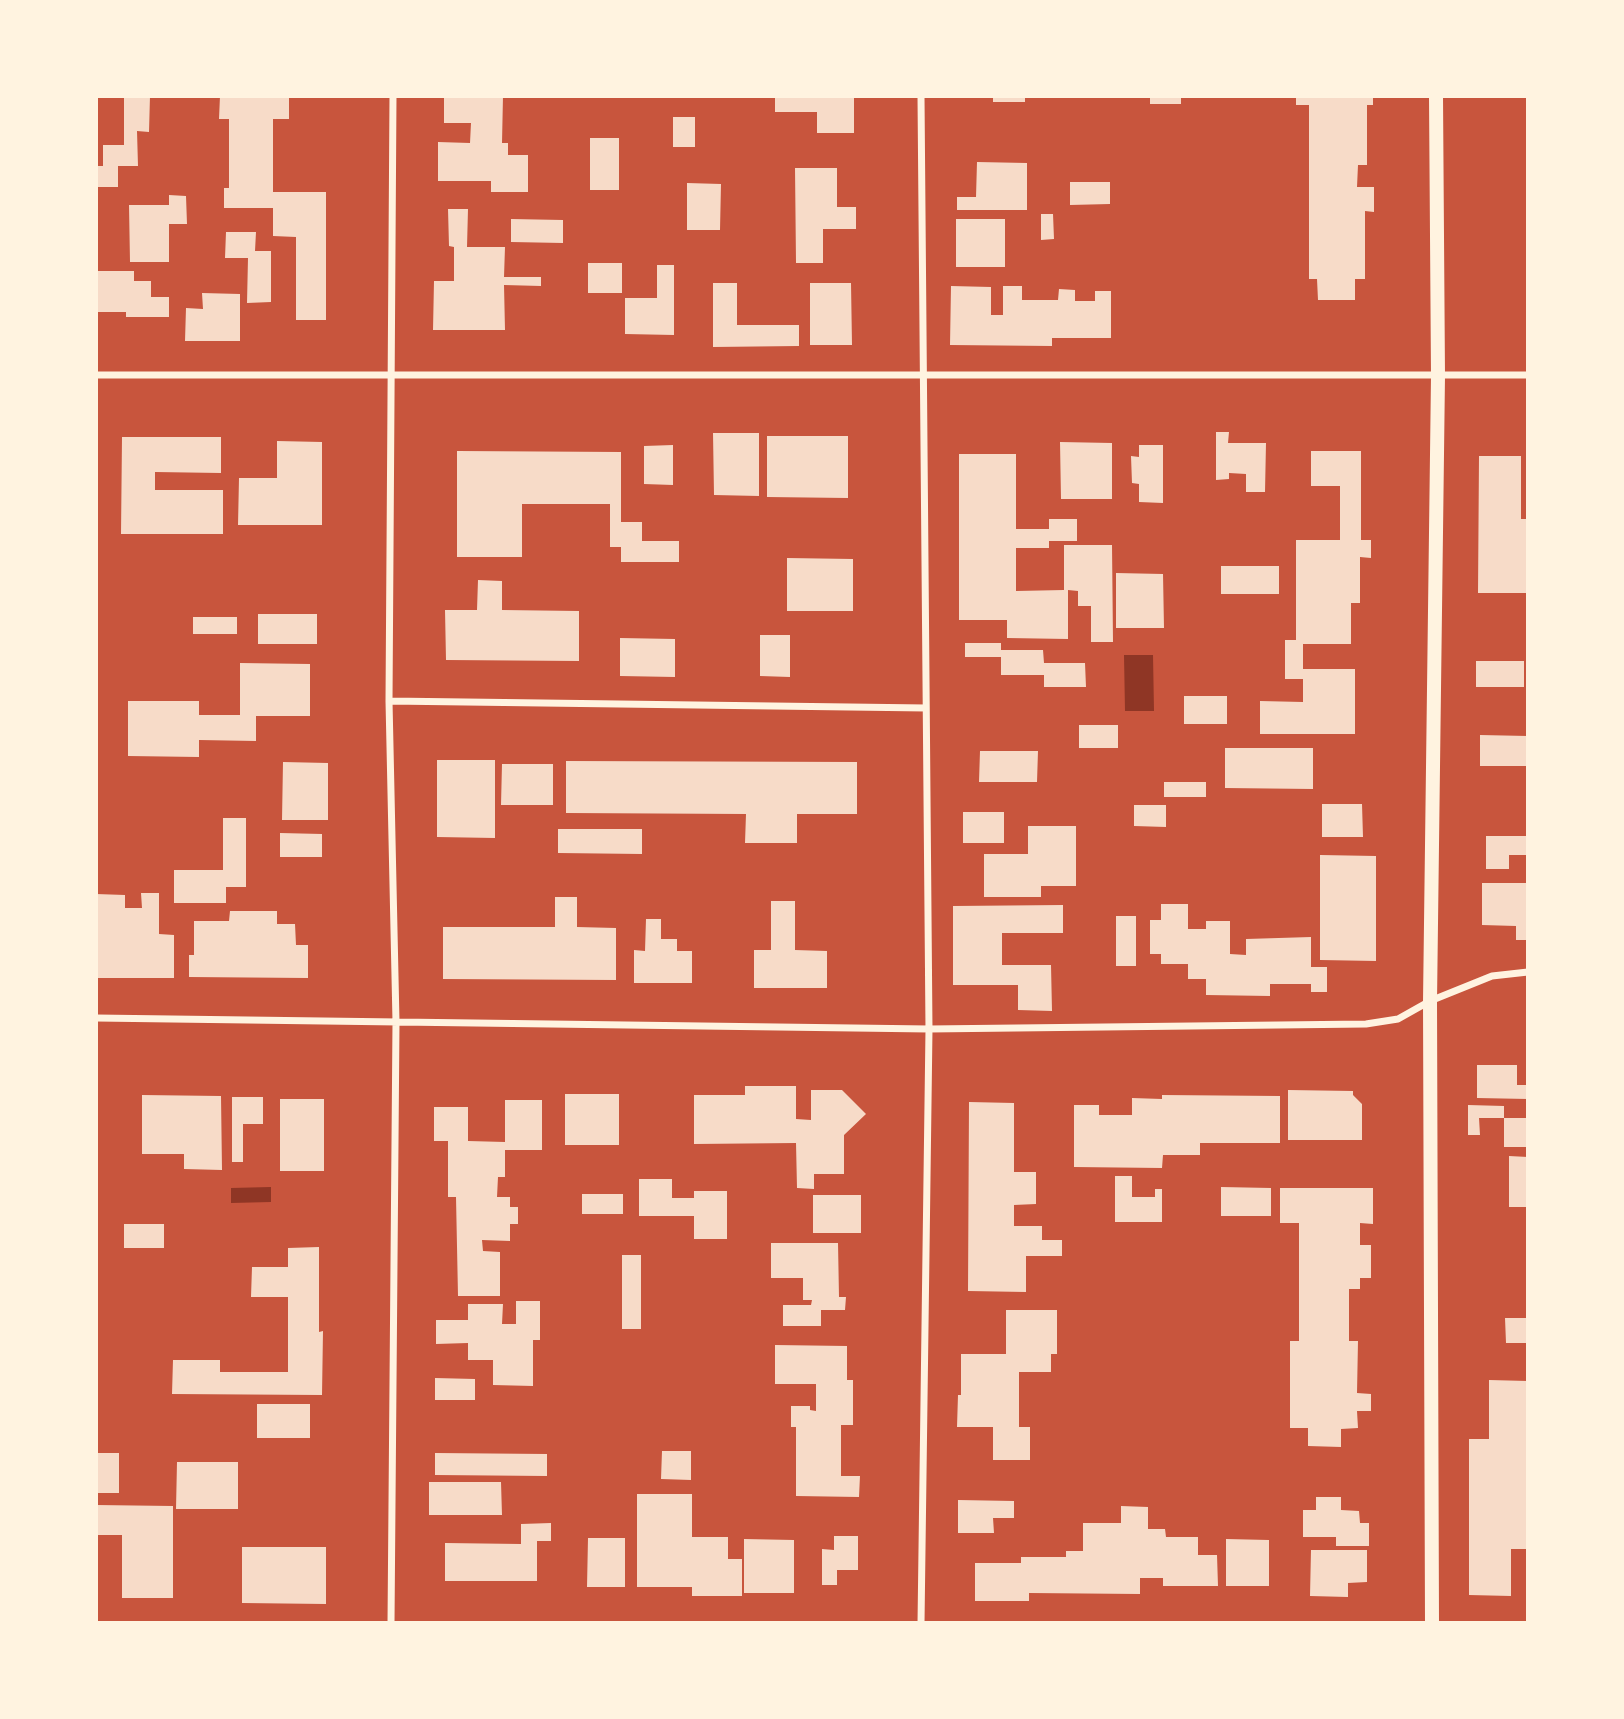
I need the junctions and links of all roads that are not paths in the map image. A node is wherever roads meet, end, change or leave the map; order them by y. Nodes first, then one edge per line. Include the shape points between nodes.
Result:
1 (393, 96) edge
2 (921, 96) edge
3 (1436, 96) edge
4 (96, 375) edge
5 (392, 375) junction
6 (922, 375) junction
7 (1528, 375) edge
8 (1438, 376) junction
9 (389, 701) junction
10 (926, 708) junction
11 (1528, 972) edge
12 (1430, 1001) junction
13 (96, 1018) edge
14 (396, 1022) junction
15 (929, 1029) junction
16 (391, 1623) edge
17 (921, 1623) edge
18 (1432, 1623) edge

1 - 5 street
2 - 6 street
3 - 8 main road
4 - 5 street
5 - 6 street
5 - 9 street
6 - 8 street
6 - 10 street
7 - 8 street
8 - 12 main road
9 - 10 street
9 - 14 street
10 - 15 street
11 - 12 street via 1492,976
12 - 15 street via 1398,1019 1366,1024
12 - 18 main road
13 - 14 street
14 - 15 street
14 - 16 street
15 - 17 street

